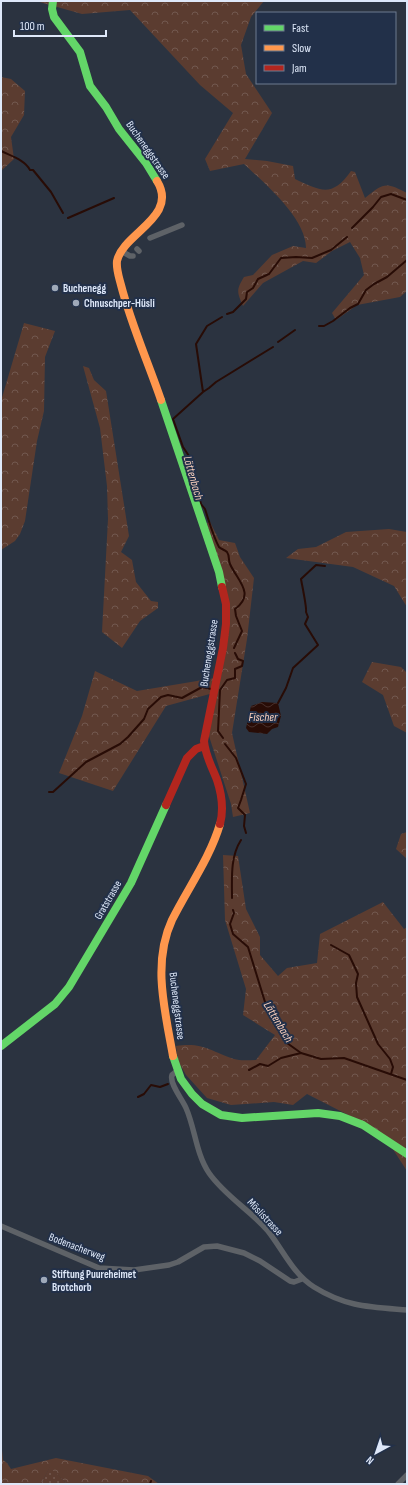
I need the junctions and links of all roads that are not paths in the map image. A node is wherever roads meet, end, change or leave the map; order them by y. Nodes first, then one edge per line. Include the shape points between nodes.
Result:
1 (53, 1) edge
2 (182, 224) dead end
3 (150, 238) dead end
4 (121, 251) junction
5 (133, 256) dead end
6 (204, 746) junction
7 (1, 1046) edge
8 (177, 1071) junction
9 (407, 1154) edge
10 (1, 1226) edge
11 (302, 1279) junction
12 (407, 1310) edge
13 (407, 1474) edge
14 (398, 1484) edge

1 - 4 street, Bucheneggstrasse via 54,16 80,52 90,86 162,189 158,212
2 - 3 street
4 - 5 street
4 - 6 street, Bucheneggstrasse via 116,264 119,280 219,572 226,604 223,648
6 - 7 street, Gratstrasse via 196,748 187,758 131,883 69,987 51,1007
6 - 8 street, Bucheneggstrasse via 221,794 221,822 214,842 172,921 161,964 161,984 171,1050
8 - 9 street, Bucheneggstrasse via 198,1100 221,1115 242,1118 318,1113 340,1116 363,1125
8 - 11 street, Möslistrasse via 173,1074 172,1081 187,1112 202,1159 209,1172 226,1192 268,1231
10 - 11 street, Bodenacherweg via 99,1268 134,1270 169,1265 204,1247 218,1246 244,1253 290,1281
11 - 12 street, Möslistrasse via 350,1304
13 - 14 street

